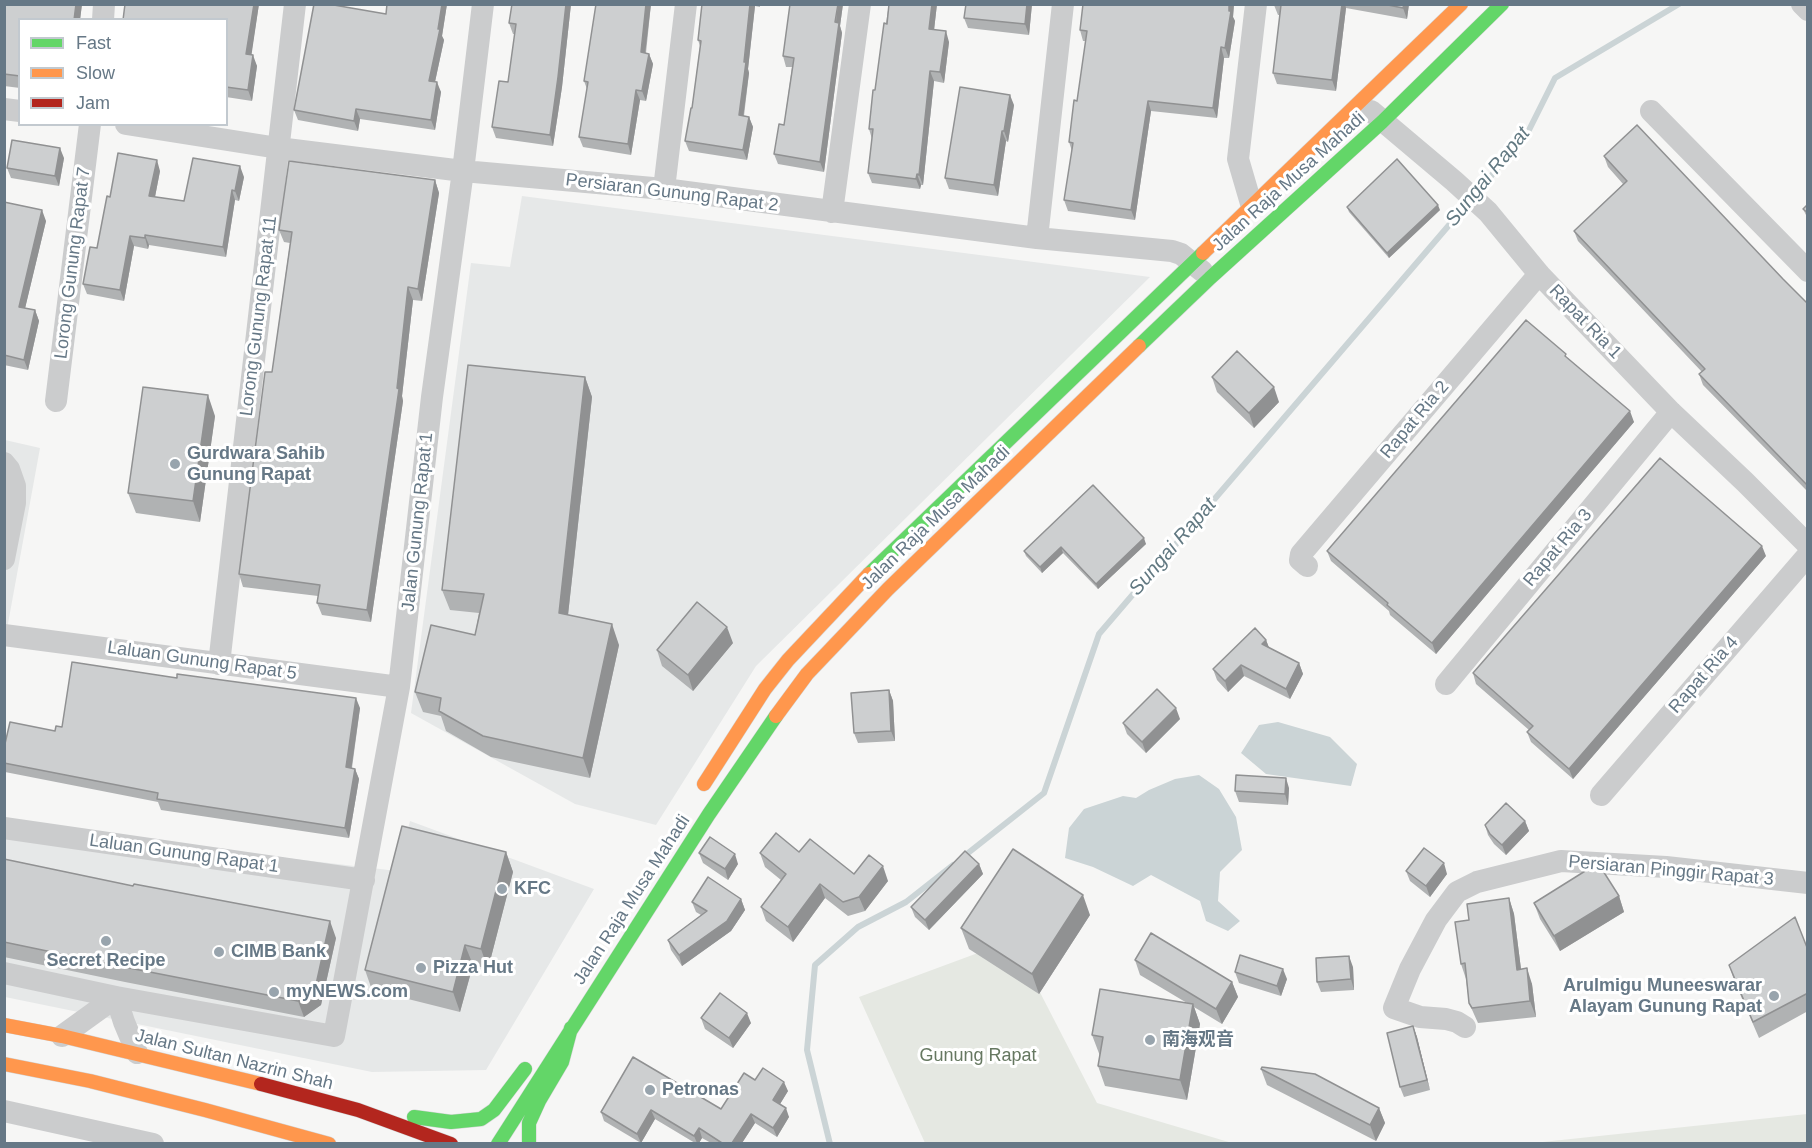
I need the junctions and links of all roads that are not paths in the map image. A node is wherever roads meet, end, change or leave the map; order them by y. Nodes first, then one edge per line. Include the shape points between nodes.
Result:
1 (295, 4) edge
2 (483, 4) edge
3 (686, 4) edge
4 (860, 4) edge
5 (1063, 4) edge
6 (1256, 4) edge
7 (1502, 4) edge
8 (1802, 4) edge
9 (1456, 6) edge
10 (1808, 10) edge
11 (1361, 102) junction
12 (1651, 111) dead end
13 (1382, 122) junction
14 (90, 126) edge
15 (139, 126) edge
16 (278, 148) junction
17 (462, 171) junction
18 (664, 189) junction
19 (1252, 207) junction
20 (832, 212) junction
21 (1037, 238) junction
22 (1193, 262) junction
23 (1808, 271) edge
24 (1539, 274) junction
25 (1210, 278) junction
26 (56, 401) dead end
27 (1671, 412) junction
28 (4, 464) edge
29 (1808, 545) edge
30 (1808, 555) edge
31 (4, 559) edge
32 (1307, 566) dead end
33 (4, 635) edge
34 (219, 664) junction
35 (1446, 684) dead end
36 (399, 687) junction
37 (697, 795) dead end
38 (1601, 795) dead end
39 (4, 828) edge
40 (364, 880) junction
41 (1808, 883) edge
42 (4, 973) edge
43 (116, 997) junction
44 (4, 1025) edge
45 (1465, 1027) dead end
46 (571, 1028) junction
47 (62, 1036) junction
48 (137, 1053) junction
49 (4, 1064) edge
50 (358, 1110) junction
51 (4, 1111) edge
52 (486, 1134) dead end
53 (153, 1143) edge
54 (328, 1143) edge
55 (451, 1143) edge
56 (498, 1143) edge
57 (529, 1143) edge

1 - 16 street, Lorong Gunung Rapat 11
2 - 17 street, Jalan Gunung Rapat 1
3 - 18 street
4 - 20 street
5 - 21 street
6 - 19 street via 1238,159
7 - 13 main road, Jalan Raja Musa Mahadi
8 - 10 street
9 - 11 main road, Jalan Raja Musa Mahadi
11 - 13 street, Rapat Ria 1
11 - 19 main road, Jalan Raja Musa Mahadi
12 - 23 street
13 - 24 street, Rapat Ria 1 via 1488,212
13 - 25 main road, Jalan Raja Musa Mahadi
14 - 26 street, Lorong Gunung Rapat 7
15 - 16 street, Persiaran Gunung Rapat 2
16 - 17 street, Persiaran Gunung Rapat 2
16 - 34 street, Lorong Gunung Rapat 11
17 - 18 street, Persiaran Gunung Rapat 2
17 - 36 street, Jalan Gunung Rapat 1
18 - 20 street, Persiaran Gunung Rapat 2
19 - 22 main road, Jalan Raja Musa Mahadi
20 - 21 street, Persiaran Gunung Rapat 2
21 - 22 street, Persiaran Gunung Rapat 2 via 1172,250
22 - 25 street, Persiaran Gunung Rapat 2
22 - 37 main road, Jalan Raja Musa Mahadi via 894,549 788,660
24 - 27 street, Rapat Ria 1
24 - 32 street, Rapat Ria 2 via 1301,554 1300,560
25 - 46 main road, Jalan Raja Musa Mahadi via 888,589 807,674 709,814
27 - 29 street, Rapat Ria 1
27 - 35 street, Rapat Ria 3
28 - 31 street via 15,486
30 - 38 street, Rapat Ria 4
33 - 34 street, Laluan Gunung Rapat 5
34 - 36 street, Laluan Gunung Rapat 5
36 - 40 street, Jalan Gunung Rapat 1
39 - 40 street, Laluan Gunung Rapat 1
40 - 43 street, Jalan Gunung Rapat 1 via 333,1036
41 - 45 street, Persiaran Pinggir Rapat 3 via 1666,867 1561,861 1477,882 1457,892 1436,920 1394,1008
42 - 43 street
43 - 47 street
43 - 48 street
44 - 47 main road, Jalan Sultan Nazrin Shah
46 - 56 main road, Jalan Raja Musa Mahadi
46 - 57 main road via 562,1062 529,1123
47 - 48 main road, Jalan Sultan Nazrin Shah
48 - 50 main road, Jalan Sultan Nazrin Shah
49 - 54 main road via 124,1090
50 - 52 main road via 451,1122 481,1119 494,1110 528,1064
50 - 55 main road, Jalan Sultan Nazrin Shah
51 - 53 street

